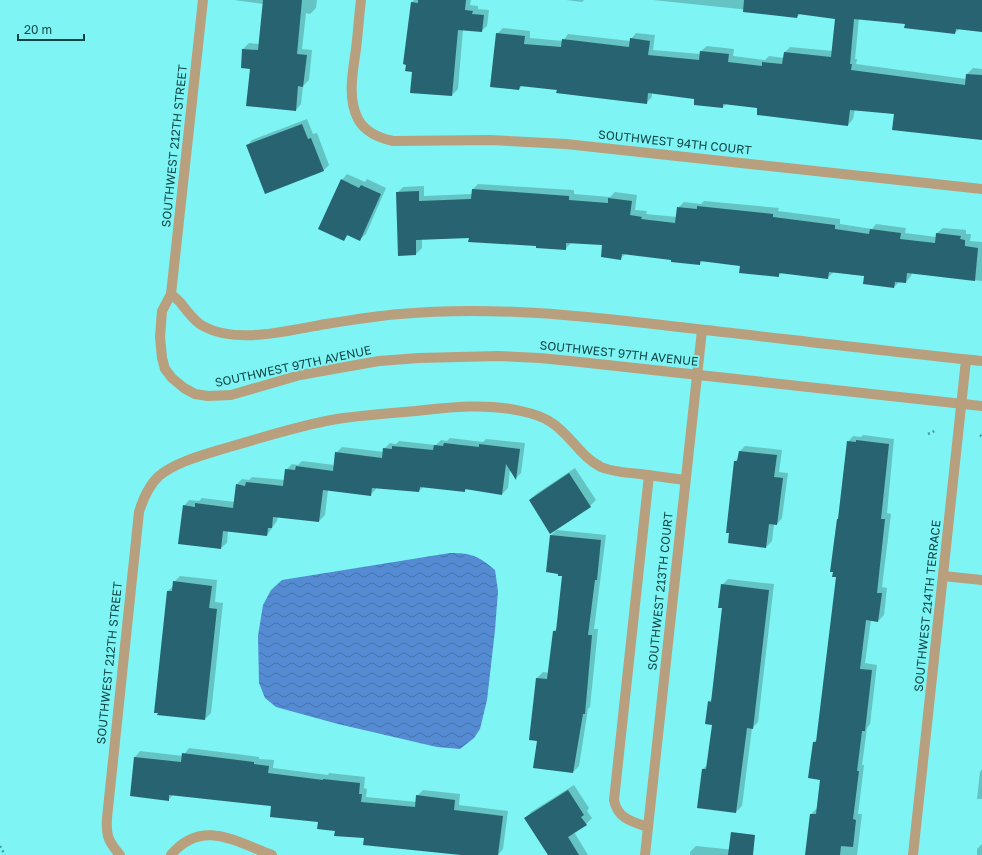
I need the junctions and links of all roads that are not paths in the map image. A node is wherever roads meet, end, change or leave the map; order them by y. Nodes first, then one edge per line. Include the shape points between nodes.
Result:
1 (203, 0) edge
2 (361, 0) edge
3 (982, 189) edge
4 (171, 294) junction
5 (702, 330) junction
6 (966, 360) junction
7 (982, 362) edge
8 (697, 375) junction
9 (962, 403) junction
10 (982, 406) edge
11 (649, 475) junction
12 (685, 480) junction
13 (943, 576) junction
14 (982, 580) edge
15 (648, 827) junction
16 (120, 855) edge
17 (171, 855) edge
18 (272, 855) edge
19 (644, 855) edge
20 (913, 855) edge

1 - 4 street, SOUTHWEST 212TH STREET
2 - 3 street, SOUTHWEST 94TH COURT via 352,95 359,120 367,130 379,138 393,141 490,140 566,144
4 - 5 street via 196,322 213,331 232,334 269,334 382,316 462,311 543,313
4 - 8 street, SOUTHWEST 97TH AVENUE via 162,311 162,358 172,378 195,394 231,395 300,375 379,361 419,358 540,358
5 - 6 street
5 - 8 street, SOUTHWEST 213TH COURT
6 - 7 street
6 - 9 street, SOUTHWEST 214TH TERRACE
8 - 9 street, SOUTHWEST 97TH AVENUE
8 - 12 street, SOUTHWEST 213TH COURT
9 - 10 street, SOUTHWEST 97TH AVENUE
9 - 13 street, SOUTHWEST 214TH TERRACE
11 - 12 street
11 - 15 street via 614,800 615,807 621,815
11 - 16 street, SOUTHWEST 212TH STREET via 602,467 581,453 558,427 542,417 487,406 461,406 337,419 277,433 197,457 167,470 147,492 139,512 106,832 108,840
12 - 15 street, SOUTHWEST 213TH COURT
13 - 14 street
13 - 20 street, SOUTHWEST 214TH TERRACE
15 - 19 street, SOUTHWEST 213TH COURT
17 - 18 street via 189,840 207,835 227,837

